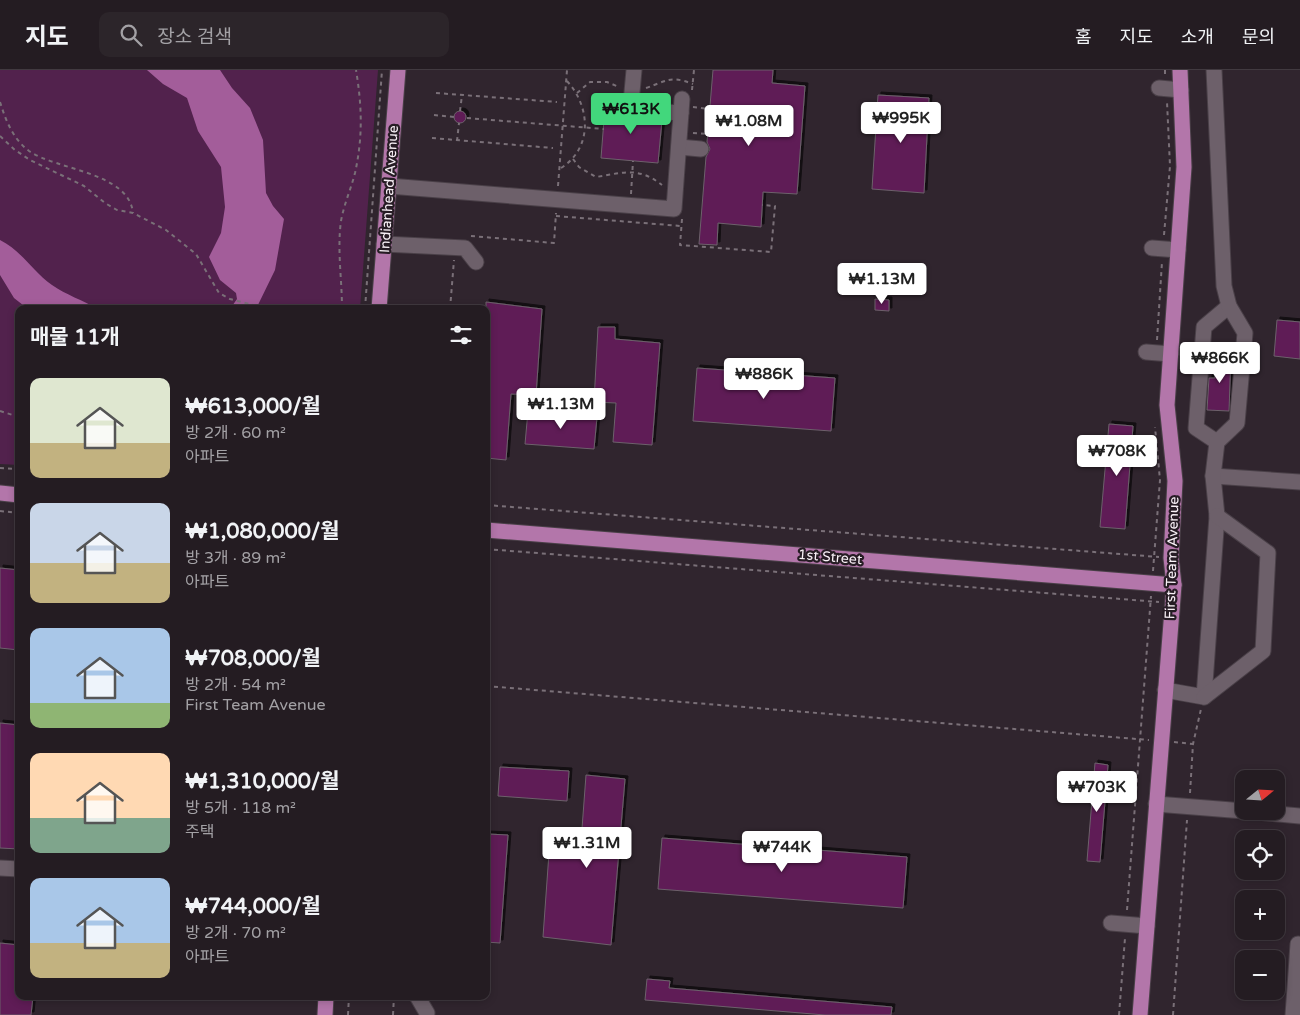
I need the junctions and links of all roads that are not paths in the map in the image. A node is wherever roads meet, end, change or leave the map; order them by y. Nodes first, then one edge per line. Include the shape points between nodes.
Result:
1 (398, 70) edge
2 (634, 70) edge
3 (1180, 70) edge
4 (1214, 70) edge
5 (631, 103) dead end
6 (666, 112) dead end
7 (679, 147) junction
8 (701, 149) dead end
9 (389, 186) junction
10 (384, 244) junction
11 (476, 262) dead end
12 (380, 305) edge
13 (1229, 306) junction
14 (1217, 442) junction
15 (1213, 476) junction
16 (1300, 482) edge
17 (0, 493) edge
18 (15, 494) edge
19 (1217, 516) junction
20 (490, 530) edge
21 (1174, 585) junction
22 (1165, 690) junction
23 (1204, 697) junction
24 (1156, 804) junction
25 (1235, 810) edge
26 (1285, 815) edge
27 (1300, 816) edge
28 (0, 868) edge
29 (15, 869) edge
30 (1111, 923) dead end
31 (1147, 926) junction
32 (1298, 944) dead end
33 (326, 1000) edge
34 (419, 1000) edge
35 (427, 1013) dead end
36 (325, 1015) edge
37 (1140, 1015) edge
38 (1293, 1015) edge

1 - 9 main road, Indianhead Avenue
2 - 5 lane
3 - 21 main road, First Team Avenue via 1169,89 1184,167 1164,249 1158,353 1168,405 1174,481 1171,558
4 - 13 lane via 1224,286
6 - 7 lane via 687,101
7 - 8 lane
7 - 9 lane via 674,209
9 - 10 main road, Indianhead Avenue
10 - 11 lane via 465,248
10 - 12 main road, Indianhead Avenue
13 - 14 lane via 1244,333 1237,423
13 - 14 lane via 1204,326 1196,428
14 - 15 lane
15 - 16 lane
15 - 19 lane
17 - 18 main road
19 - 23 lane
19 - 23 lane via 1268,553 1263,651
20 - 21 main road, 1st Street
21 - 22 main road, First Team Avenue
22 - 23 lane
22 - 24 main road, First Team Avenue
24 - 25 lane
24 - 31 main road, First Team Avenue
26 - 27 lane
28 - 29 lane
30 - 31 lane
31 - 37 main road, First Team Avenue
32 - 38 lane
33 - 36 main road
34 - 35 lane

